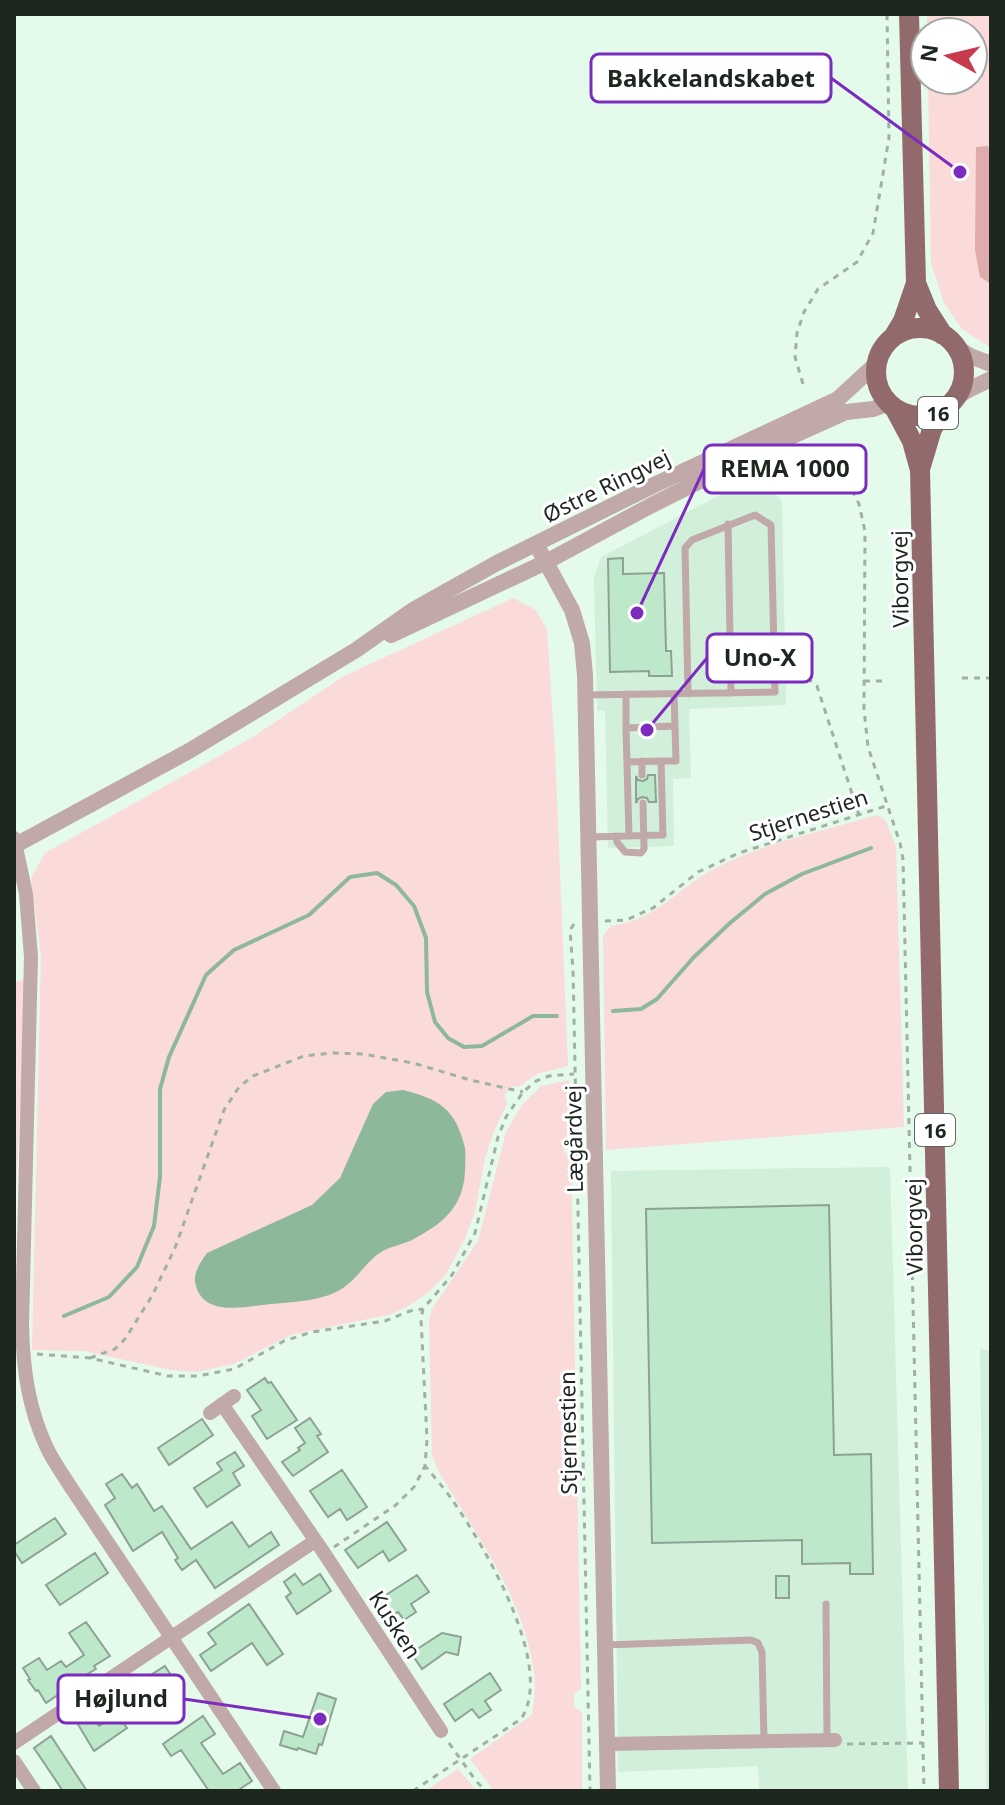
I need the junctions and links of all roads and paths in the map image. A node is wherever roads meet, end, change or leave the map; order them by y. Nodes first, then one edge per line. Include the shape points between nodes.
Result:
1 (887, 14) edge
2 (909, 14) edge
3 (916, 283) junction
4 (894, 336) junction
5 (950, 341) junction
6 (876, 364) junction
7 (991, 364) edge
8 (991, 379) edge
9 (803, 384) dead end
10 (950, 403) junction
11 (891, 406) junction
12 (831, 447) dead end
13 (920, 470) junction
14 (728, 524) junction
15 (536, 544) junction
16 (546, 562) junction
17 (356, 650) junction
18 (962, 678) dead end
19 (991, 678) edge
20 (775, 679) junction
21 (864, 681) junction
22 (888, 681) dead end
23 (731, 693) junction
24 (626, 694) junction
25 (674, 694) junction
26 (688, 694) junction
27 (586, 695) junction
28 (675, 726) junction
29 (626, 728) junction
30 (642, 761) junction
31 (661, 761) junction
32 (627, 762) junction
33 (642, 775) dead end
34 (643, 803) dead end
35 (888, 805) junction
36 (859, 815) junction
37 (643, 835) junction
38 (616, 836) junction
39 (629, 836) junction
40 (588, 837) junction
41 (15, 843) edge
42 (590, 921) junction
43 (575, 1074) junction
44 (523, 1092) junction
45 (423, 1309) junction
46 (23, 1352) junction
47 (90, 1358) junction
48 (222, 1404) dead end
49 (425, 1466) junction
50 (320, 1547) junction
51 (826, 1604) dead end
52 (172, 1637) junction
53 (605, 1645) junction
54 (441, 1731) joint
55 (831, 1740) junction
56 (764, 1742) junction
57 (14, 1743) edge
58 (923, 1743) junction
59 (607, 1744) junction
60 (461, 1759) junction
61 (14, 1761) edge
62 (34, 1791) edge
63 (274, 1791) edge
64 (413, 1791) edge
65 (486, 1791) edge
66 (590, 1791) edge
67 (608, 1791) edge
68 (924, 1791) edge
69 (949, 1791) edge

1 - 9 path via 889,138 873,233 857,262 818,289 804,312 795,357
2 - 3 main road, 16
3 - 4 main road, 16
3 - 5 main road, 16 via 922,302
4 - 5 main road via 918,328
4 - 6 main road, 16
5 - 7 street
5 - 10 main road, 16 via 964,373 961,390
6 - 11 main road, 16 via 878,389
6 - 15 street, Østre Ringvej via 838,399
8 - 10 street
10 - 11 main road, 16 via 919,417
10 - 13 main road, Viborgvej / 16 via 932,429
11 - 13 main road, Viborgvej / 16 via 912,441
11 - 16 street, Østre Ringvej via 846,412 766,448
12 - 21 path via 859,504 865,531
13 - 69 main road, Viborgvej / 16
14 - 20 lane via 755,515 771,525
14 - 23 lane
14 - 26 lane via 685,548
15 - 16 street, Lægårdvej
15 - 17 street, Østre Ringvej via 413,610
16 - 17 street, Østre Ringvej
16 - 27 street, Lægårdvej via 572,610 582,643
17 - 41 street, Østre Ringvej via 189,751
18 - 19 path
20 - 23 lane via 775,692
20 - 36 path via 803,677 815,683
21 - 22 path
21 - 35 path via 868,747
23 - 26 lane
24 - 25 lane
24 - 27 lane
24 - 29 lane
25 - 26 lane
25 - 28 lane
27 - 40 street, Lægårdvej
28 - 29 lane
28 - 31 lane via 676,761
29 - 32 lane
30 - 31 lane
30 - 32 lane
30 - 33 lane
31 - 37 lane via 663,835
32 - 39 lane
34 - 37 lane
35 - 36 path, Stjernestien
35 - 58 path via 905,881
36 - 42 path, Stjernestien via 739,853 698,872 653,908 626,920
37 - 38 lane via 641,853 625,852
37 - 39 lane
38 - 39 lane
38 - 40 lane
40 - 42 street, Lægårdvej
41 - 46 street via 31,957
42 - 43 path, Stjernestien via 570,930
42 - 53 street, Lægårdvej
43 - 44 path via 549,1076
43 - 66 path, Stjernestien
44 - 45 path via 498,1137 475,1233 452,1275
44 - 47 path via 363,1054 304,1056 253,1076 224,1110 175,1248 152,1296 125,1339 115,1349
45 - 47 path via 385,1321 312,1332 234,1369 198,1376 168,1376
45 - 49 path
46 - 47 path
46 - 52 street via 33,1413 47,1449
48 - 50 street, Kusken
49 - 50 path via 396,1505
49 - 60 path via 487,1554 528,1656 528,1709
50 - 52 street
50 - 54 street, Kusken
51 - 55 lane
52 - 57 street
52 - 63 street
53 - 56 lane via 758,1643
53 - 59 street, Lægårdvej
54 - 60 path
55 - 56 street
55 - 58 path
56 - 59 street
58 - 68 path
59 - 67 street, Lægårdvej
60 - 64 path
60 - 65 path
61 - 62 street

